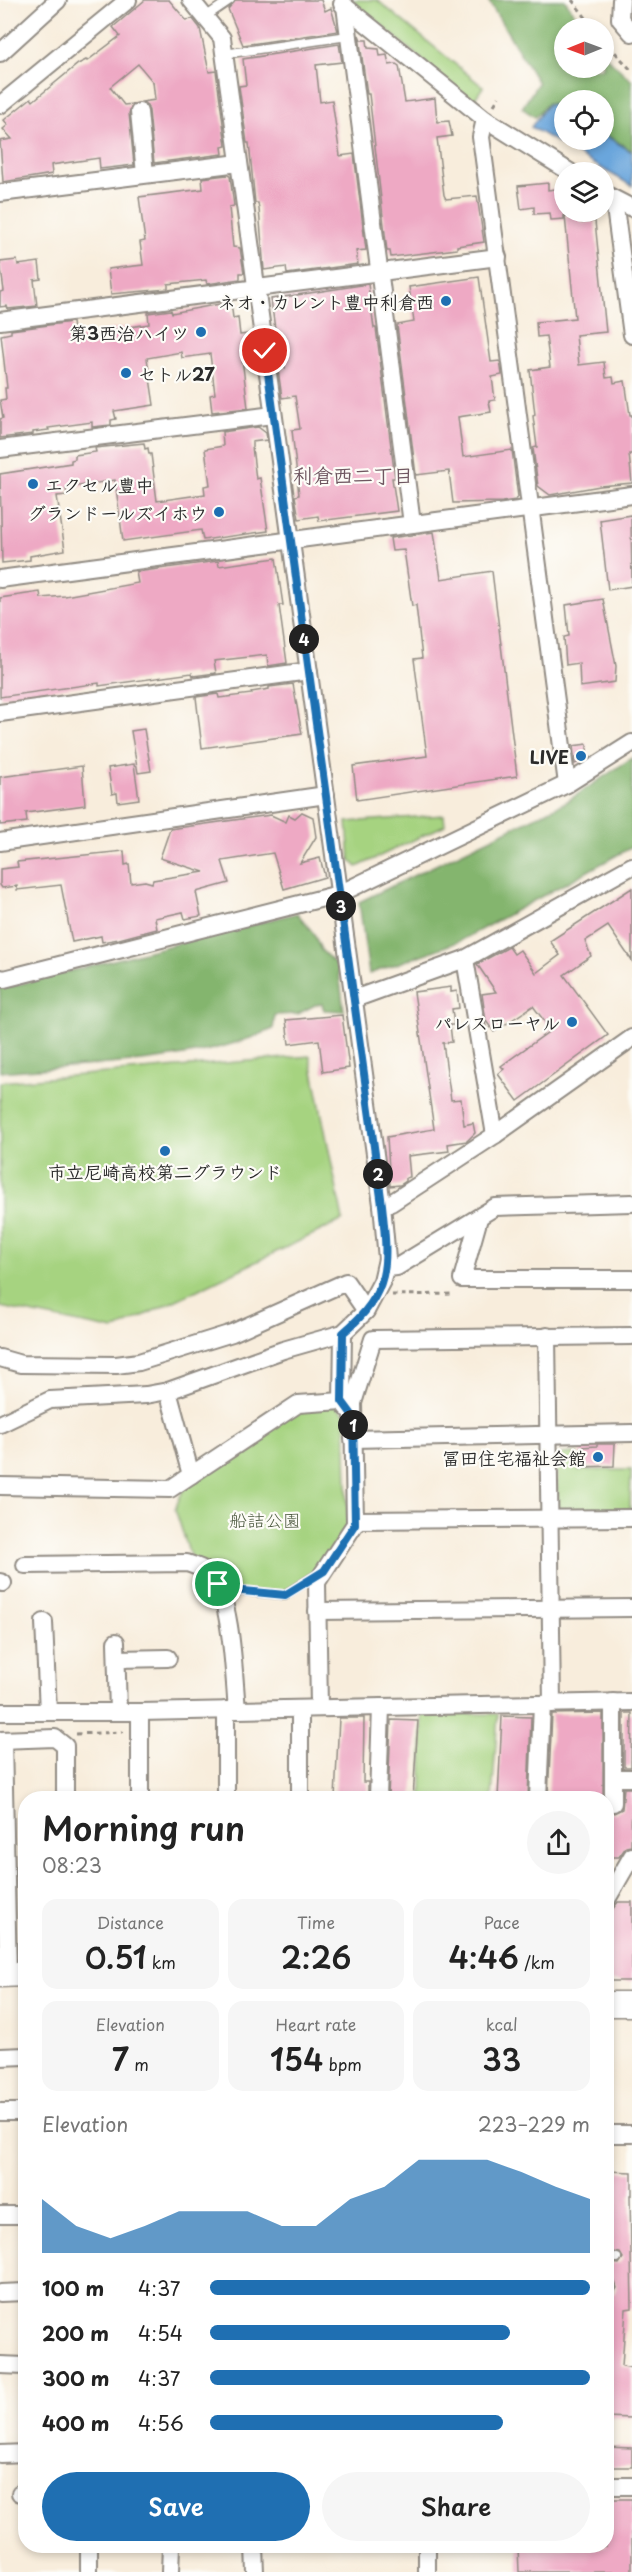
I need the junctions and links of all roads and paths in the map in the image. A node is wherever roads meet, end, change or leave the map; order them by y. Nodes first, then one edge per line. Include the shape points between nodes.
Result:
1 (58, 0) edge
2 (128, 0) edge
3 (191, 0) edge
4 (230, 0) edge
5 (572, 0) edge
6 (621, 0) edge
7 (341, 3) edge
8 (205, 17) junction
9 (586, 18) edge
10 (632, 33) edge
11 (348, 36) junction
12 (614, 51) edge
13 (0, 53) edge
14 (224, 54) junction
15 (632, 71) edge
16 (0, 105) edge
17 (139, 112) dead end
18 (484, 120) junction
19 (554, 162) edge
20 (239, 163) junction
21 (145, 174) junction
22 (0, 193) edge
23 (614, 199) edge
24 (632, 208) edge
25 (613, 222) edge
26 (498, 257) junction
27 (377, 272) junction
28 (256, 288) junction
29 (0, 321) edge
30 (632, 335) edge
31 (273, 415) junction
32 (0, 449) edge
33 (632, 495) edge
34 (531, 508) junction
35 (412, 524) junction
36 (291, 540) junction
37 (0, 579) edge
38 (309, 671) junction
39 (0, 713) edge
40 (632, 743) edge
41 (567, 784) junction
42 (326, 795) junction
43 (0, 842) edge
44 (632, 866) edge
45 (339, 894) junction
46 (465, 959) junction
47 (0, 978) edge
48 (354, 999) junction
49 (632, 1038) edge
50 (495, 1135) junction
51 (632, 1203) edge
52 (382, 1205) junction
53 (479, 1218) junction
54 (386, 1268) junction
55 (462, 1279) junction
56 (632, 1279) edge
57 (376, 1295) junction
58 (366, 1311) junction
59 (343, 1333) junction
60 (547, 1336) junction
61 (632, 1336) edge
62 (0, 1358) edge
63 (168, 1391) junction
64 (342, 1401) junction
65 (353, 1416) junction
66 (0, 1424) edge
67 (632, 1433) edge
68 (549, 1434) junction
69 (353, 1439) junction
70 (191, 1475) junction
71 (0, 1486) edge
72 (632, 1518) edge
73 (550, 1519) junction
74 (355, 1520) junction
75 (25, 1565) dead end
76 (324, 1571) junction
77 (218, 1584) junction
78 (632, 1608) edge
79 (552, 1609) junction
80 (317, 1611) junction
81 (44, 1622) dead end
82 (117, 1642) dead end
83 (168, 1658) dead end
84 (117, 1659) junction
85 (613, 1702) junction
86 (632, 1702) edge
87 (547, 1704) junction
88 (381, 1707) junction
89 (319, 1708) junction
90 (300, 1709) junction
91 (231, 1710) junction
92 (0, 1712) edge
93 (48, 1712) junction
94 (118, 1712) junction
95 (140, 1712) junction
96 (140, 1732) junction
97 (2, 1740) edge
98 (62, 1743) junction
99 (613, 1778) junction
100 (632, 1778) edge
101 (65, 1791) edge
102 (140, 1791) edge
103 (226, 1791) edge
104 (300, 1791) edge
105 (378, 1791) edge
106 (539, 1791) edge
107 (613, 1791) edge
108 (632, 1856) edge
109 (614, 1887) edge
110 (11, 1975) edge
111 (614, 2004) edge
112 (632, 2004) edge
113 (18, 2056) edge
114 (0, 2057) edge
115 (0, 2112) edge
116 (18, 2112) edge
117 (614, 2134) edge
118 (632, 2134) edge
119 (18, 2215) edge
120 (0, 2216) edge
121 (614, 2258) edge
122 (617, 2258) dead end
123 (18, 2292) edge
124 (0, 2293) edge
125 (0, 2365) edge
126 (18, 2366) edge
127 (18, 2453) edge
128 (0, 2454) edge
129 (614, 2486) edge
130 (632, 2486) edge
131 (89, 2553) edge
132 (171, 2553) edge
133 (254, 2553) edge
134 (427, 2553) edge
135 (89, 2572) edge
136 (170, 2572) edge
137 (255, 2572) edge
138 (427, 2572) edge

1 - 13 street
2 - 16 street
3 - 8 street
4 - 8 lane
5 - 9 path
6 - 10 street via 620,19
7 - 11 street
7 - 18 street
8 - 14 street via 222,38
11 - 14 lane
11 - 27 street
12 - 15 path
14 - 20 street
17 - 21 street
18 - 19 street
18 - 26 street via 481,137
20 - 21 street
20 - 28 street
21 - 22 street
23 - 24 street
25 - 30 street
26 - 27 street
26 - 34 street
27 - 28 street
27 - 35 street
28 - 29 street
28 - 31 street
31 - 32 street
31 - 36 street
33 - 34 street
34 - 35 street
34 - 41 street
35 - 36 street
36 - 37 street
36 - 38 street
38 - 39 street
38 - 42 street
40 - 41 street
41 - 45 street
42 - 43 street
42 - 45 street
44 - 46 street
45 - 47 street
45 - 48 street
46 - 48 street
46 - 50 street
48 - 52 street
49 - 50 street
50 - 52 street via 391,1203
51 - 53 street via 495,1207
52 - 54 street
53 - 54 street via 397,1267
53 - 55 street
54 - 57 street
55 - 56 street
55 - 57 path via 454,1294
57 - 58 street
58 - 59 street
58 - 62 street via 346,1282 232,1333 140,1362 31,1364
59 - 63 street
59 - 64 street
60 - 61 street
60 - 65 street via 373,1339 358,1382
60 - 68 street
63 - 66 street via 50,1400
63 - 70 street
64 - 65 street
64 - 70 street via 298,1404
65 - 69 street
67 - 68 street
68 - 69 street
68 - 73 street
69 - 74 street
70 - 71 street via 170,1489
72 - 73 street
73 - 74 street
73 - 79 street
74 - 76 street
75 - 77 street via 187,1563 201,1568
76 - 77 lane via 285,1595 233,1590
76 - 80 street via 317,1582
77 - 91 street via 223,1593 230,1642
78 - 79 street
79 - 80 street
79 - 87 street
80 - 89 street
81 - 93 street
82 - 84 street
83 - 84 street
84 - 94 street
85 - 86 street
85 - 87 street
85 - 99 street
87 - 88 street
87 - 106 street
88 - 89 street
88 - 105 street
89 - 90 street
90 - 91 street
90 - 104 street
91 - 95 street
91 - 103 street
92 - 93 street
93 - 94 street
94 - 95 street
95 - 96 street
96 - 98 path via 65,1735
96 - 102 street
97 - 98 street via 55,1738
97 - 110 street
98 - 101 street
99 - 100 street
99 - 107 street
108 - 109 street
111 - 112 street
113 - 114 street
115 - 116 street
117 - 118 street
119 - 120 street
121 - 122 lane
123 - 124 street
125 - 126 street
127 - 128 street
129 - 130 street
131 - 135 street
132 - 136 street
133 - 137 street
134 - 138 street

